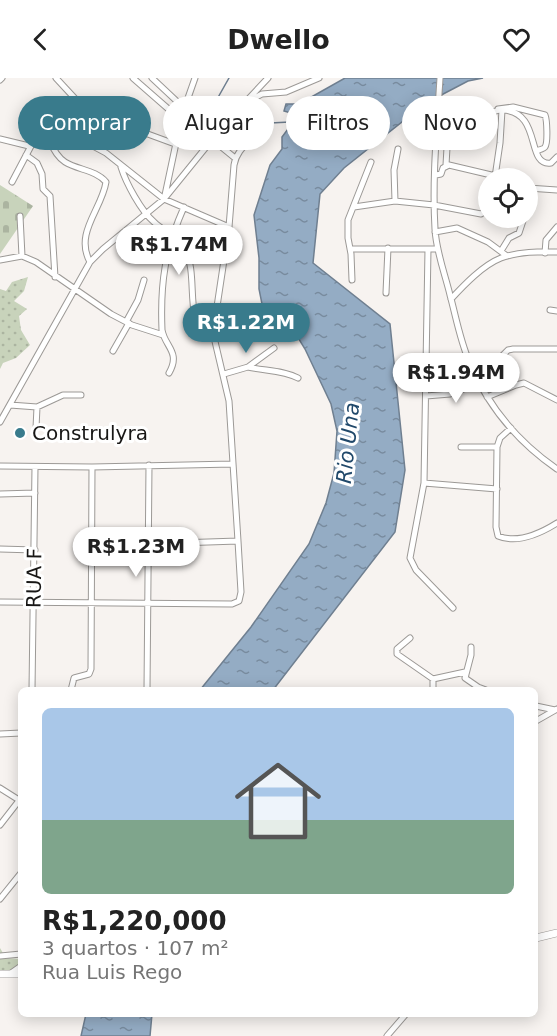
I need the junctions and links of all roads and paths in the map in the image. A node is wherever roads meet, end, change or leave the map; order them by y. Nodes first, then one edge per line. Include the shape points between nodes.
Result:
1 (56, 78) edge
2 (133, 78) edge
3 (152, 78) edge
4 (195, 78) edge
5 (268, 78) edge
6 (319, 78) edge
7 (440, 78) edge
8 (171, 96) edge
9 (188, 96) edge
10 (251, 96) edge
11 (258, 96) edge
12 (163, 102) edge
13 (499, 110) junction
14 (0, 139) edge
15 (163, 139) edge
16 (18, 143) edge
17 (398, 149) dead end
18 (29, 150) edge
19 (54, 150) edge
20 (100, 150) edge
21 (174, 150) edge
22 (204, 150) edge
23 (225, 150) edge
24 (242, 150) edge
25 (536, 151) junction
26 (26, 155) junction
27 (557, 157) edge
28 (235, 158) junction
29 (371, 162) dead end
30 (121, 165) junction
31 (446, 165) junction
32 (496, 168) edge
33 (436, 172) junction
34 (478, 172) edge
35 (12, 182) dead end
36 (538, 189) edge
37 (557, 190) edge
38 (164, 199) junction
39 (395, 201) junction
40 (434, 205) junction
41 (184, 207) junction
42 (354, 207) junction
43 (146, 212) junction
44 (478, 213) edge
45 (20, 216) dead end
46 (557, 226) edge
47 (230, 227) junction
48 (521, 228) edge
49 (435, 232) junction
50 (173, 235) junction
51 (388, 248) junction
52 (350, 249) junction
53 (428, 249) junction
54 (438, 249) junction
55 (501, 251) junction
56 (557, 252) edge
57 (545, 253) junction
58 (22, 256) junction
59 (507, 256) junction
60 (0, 260) edge
61 (90, 262) junction
62 (55, 277) junction
63 (144, 280) dead end
64 (352, 280) dead end
65 (75, 290) junction
66 (386, 293) dead end
67 (451, 299) junction
68 (550, 310) dead end
69 (557, 311) edge
70 (127, 323) junction
71 (214, 326) junction
72 (163, 335) junction
73 (274, 348) dead end
74 (557, 349) edge
75 (113, 351) dead end
76 (249, 368) junction
77 (169, 373) dead end
78 (224, 374) junction
79 (475, 374) junction
80 (298, 378) dead end
81 (479, 383) junction
82 (81, 395) dead end
83 (426, 396) junction
84 (487, 397) junction
85 (557, 400) edge
86 (10, 405) junction
87 (38, 406) junction
88 (0, 422) edge
89 (36, 428) dead end
90 (511, 428) junction
91 (461, 447) dead end
92 (497, 447) junction
93 (233, 464) junction
94 (149, 465) junction
95 (0, 466) edge
96 (35, 467) junction
97 (92, 467) junction
98 (557, 469) edge
99 (424, 483) junction
100 (497, 489) junction
101 (0, 494) edge
102 (35, 494) junction
103 (557, 523) edge
104 (238, 542) junction
105 (148, 544) junction
106 (0, 549) edge
107 (35, 550) junction
108 (0, 602) edge
109 (34, 602) junction
110 (91, 603) junction
111 (148, 604) junction
112 (453, 608) dead end
113 (410, 638) dead end
114 (471, 647) dead end
115 (465, 672) junction
116 (433, 679) junction
117 (32, 687) edge
118 (72, 687) edge
119 (147, 687) edge
120 (433, 687) edge
121 (478, 687) edge
122 (538, 706) edge
123 (556, 710) edge
124 (538, 720) edge
125 (18, 733) edge
126 (0, 734) edge
127 (0, 788) edge
128 (18, 798) edge
129 (18, 802) edge
130 (0, 825) edge
131 (18, 877) edge
132 (0, 899) edge
133 (557, 933) edge
134 (538, 938) edge
135 (18, 954) edge
136 (0, 956) edge
137 (18, 968) edge
138 (0, 974) edge
139 (9, 974) junction
140 (18, 974) edge
141 (403, 1017) edge
142 (387, 1036) edge

1 - 15 street via 88,109
2 - 12 street
3 - 8 street
4 - 9 street
5 - 10 street
6 - 11 street via 286,92
7 - 33 street
13 - 25 street via 524,119
13 - 25 street via 513,107 544,115 546,144
13 - 31 street via 448,130
13 - 32 street
14 - 16 street
17 - 39 street
18 - 26 street
19 - 61 street via 64,162 106,182 87,230 85,252
20 - 30 street
21 - 38 street
22 - 38 street
23 - 28 street
24 - 28 street
25 - 27 street via 537,158 545,164
26 - 35 street
26 - 62 street via 37,163 43,189 50,196
28 - 47 street
29 - 42 street
30 - 38 street
30 - 43 street
31 - 33 street via 442,172
31 - 34 street
33 - 40 street
36 - 37 street
38 - 41 street
38 - 43 street
39 - 40 street
39 - 42 street
40 - 44 street
40 - 49 street
41 - 47 street
41 - 50 street
42 - 52 street via 348,220
43 - 50 street
43 - 61 street
45 - 58 street
46 - 57 street via 545,243
47 - 71 street
48 - 55 street
49 - 54 street
49 - 55 street via 458,228
50 - 71 street via 187,252 195,317
50 - 72 street via 164,271
51 - 52 street
51 - 53 street
51 - 66 street
52 - 64 street
53 - 54 street
53 - 83 street
54 - 67 street
55 - 59 street
56 - 57 street
57 - 59 street
58 - 60 street
58 - 62 street
59 - 67 street via 473,277
61 - 65 street
62 - 65 street
63 - 70 street
65 - 70 street
65 - 86 street
67 - 79 street
68 - 69 street
70 - 72 street
70 - 75 street
71 - 78 street via 215,346
72 - 77 street via 174,358
73 - 76 street
74 - 79 street via 508,350 497,362
76 - 78 street
76 - 80 street
78 - 93 street via 230,401
79 - 81 street
81 - 83 street via 450,394
81 - 84 street
82 - 87 street via 63,395
83 - 99 street
84 - 85 street via 524,384
84 - 90 street
86 - 87 street
86 - 88 street
87 - 89 street
90 - 92 street
90 - 98 street
91 - 92 street
92 - 100 street
93 - 94 street
93 - 104 street
94 - 97 street
94 - 105 street
95 - 96 street
96 - 97 street
96 - 102 street, RUA F
97 - 110 street
99 - 100 street
99 - 112 street via 410,561
100 - 103 street via 498,536 528,537
101 - 102 street
102 - 107 street, RUA F
104 - 105 street
104 - 111 street via 239,601
105 - 111 street
106 - 107 street
107 - 109 street, RUA F
108 - 109 street
109 - 110 street
109 - 117 street, RUA F
110 - 111 street
110 - 118 street via 91,671 74,678
111 - 119 street
113 - 116 street via 397,654
114 - 115 street
115 - 116 street
115 - 121 street via 466,679
116 - 120 street
122 - 123 street
123 - 124 street
125 - 126 street
127 - 128 street
129 - 130 street
131 - 132 street
133 - 134 main road
135 - 136 street
137 - 139 street
138 - 139 main road
139 - 140 main road
141 - 142 street

